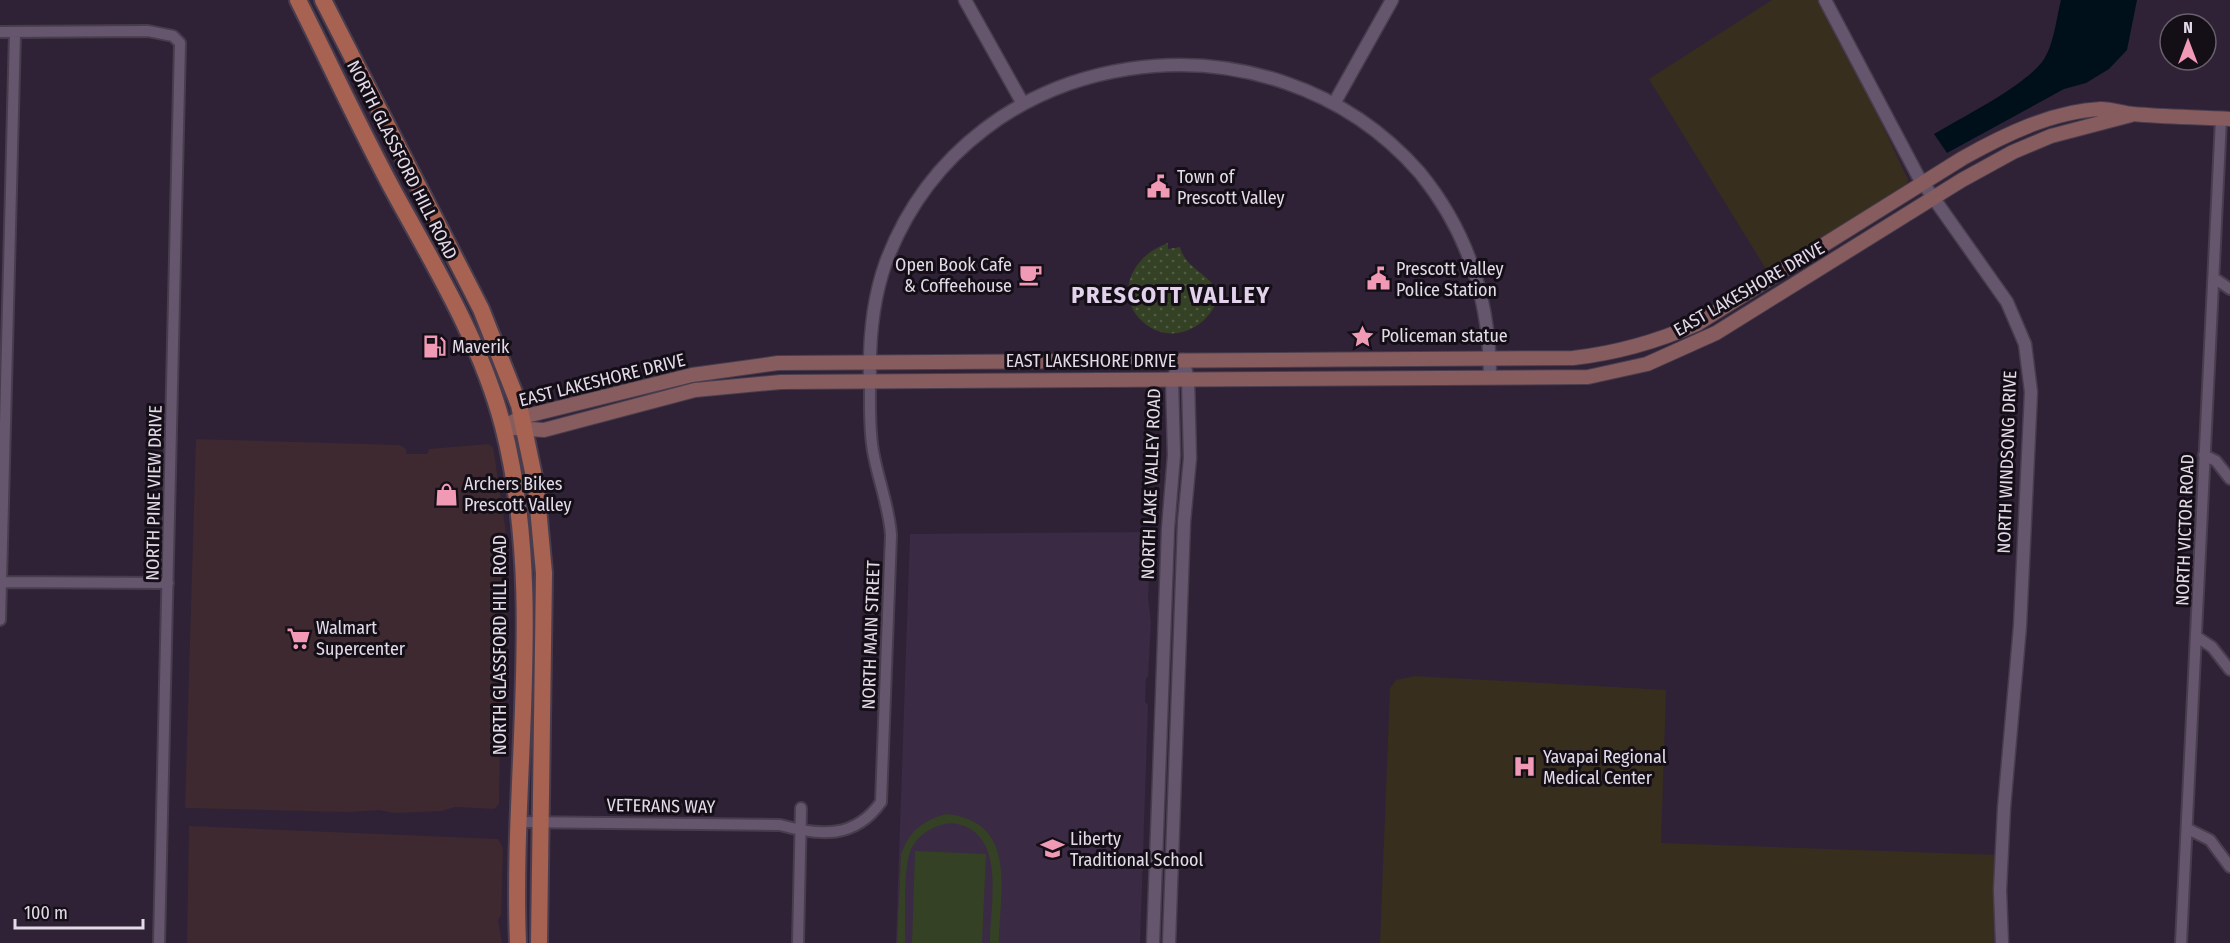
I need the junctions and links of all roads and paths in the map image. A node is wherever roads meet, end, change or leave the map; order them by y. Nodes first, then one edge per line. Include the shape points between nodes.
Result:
1 (298, 0) edge
2 (323, 0) edge
3 (965, 0) edge
4 (1392, 0) edge
5 (1824, 0) edge
6 (0, 32) edge
7 (15, 32) junction
8 (1336, 100) junction
9 (1022, 102) junction
10 (2133, 114) junction
11 (2226, 119) edge
12 (1923, 183) junction
13 (1934, 197) junction
14 (2214, 278) junction
15 (2230, 289) edge
16 (1715, 313) junction
17 (1724, 328) junction
18 (1490, 358) junction
19 (1183, 360) junction
20 (870, 363) junction
21 (692, 375) junction
22 (1490, 377) junction
23 (1172, 379) junction
24 (1188, 379) junction
25 (870, 380) junction
26 (695, 390) junction
27 (523, 422) junction
28 (503, 427) junction
29 (2204, 454) junction
30 (2230, 479) edge
31 (0, 582) edge
32 (168, 583) junction
33 (0, 620) edge
34 (2197, 637) junction
35 (2230, 670) edge
36 (801, 807) dead end
37 (519, 822) junction
38 (540, 822) junction
39 (2188, 829) junction
40 (801, 831) junction
41 (2230, 867) edge
42 (159, 943) edge
43 (518, 943) edge
44 (539, 943) edge
45 (798, 943) edge
46 (1153, 943) edge
47 (1169, 943) edge
48 (2002, 943) edge
49 (2181, 943) edge

1 - 28 main road, NORTH GLASSFORD HILL ROAD via 470,334
2 - 27 main road, NORTH GLASSFORD HILL ROAD via 481,309
3 - 9 street
4 - 8 street
5 - 12 street, NORTH WINDSONG DRIVE
6 - 7 street
7 - 31 street
7 - 32 street, NORTH PINE VIEW DRIVE via 148,32 173,36 180,43
8 - 9 street via 1258,69 1178,59 1099,70
8 - 18 street via 1396,146 1429,184 1451,219 1470,259 1481,296
9 - 20 street via 954,156 915,204 882,277
10 - 11 main road, EAST LAKESHORE DRIVE
10 - 12 main road, EAST LAKESHORE DRIVE via 2102,109 2029,126 1993,141
10 - 13 main road, EAST LAKESHORE DRIVE via 2051,136 2013,152
11 - 14 street, NORTH VICTOR ROAD
12 - 13 street, NORTH WINDSONG DRIVE
12 - 16 main road, EAST LAKESHORE DRIVE
13 - 17 main road, EAST LAKESHORE DRIVE
13 - 48 street, NORTH WINDSONG DRIVE via 2007,302 2025,344 2029,368 2020,626 2000,890
14 - 15 street
14 - 29 street, NORTH VICTOR ROAD
16 - 17 main road
16 - 18 main road, EAST LAKESHORE DRIVE via 1656,342 1611,354
17 - 22 main road, EAST LAKESHORE DRIVE via 1679,351 1588,377
18 - 19 main road, EAST LAKESHORE DRIVE
18 - 22 street
19 - 20 main road, EAST LAKESHORE DRIVE
19 - 23 street, NORTH LAKE VALLEY ROAD
19 - 24 street, NORTH LAKE VALLEY ROAD
20 - 21 main road, EAST LAKESHORE DRIVE via 778,363
20 - 25 street
21 - 26 main road
21 - 27 main road, EAST LAKESHORE DRIVE
22 - 24 main road, EAST LAKESHORE DRIVE
23 - 24 main road, EAST LAKESHORE DRIVE
23 - 25 main road, EAST LAKESHORE DRIVE
23 - 46 street, NORTH LAKE VALLEY ROAD via 1174,455
24 - 47 street, NORTH LAKE VALLEY ROAD via 1190,458 1184,522
25 - 26 main road, EAST LAKESHORE DRIVE via 781,382
25 - 40 street, NORTH MAIN STREET via 871,436 890,514 891,535 881,802 869,819 853,829
26 - 27 main road, EAST LAKESHORE DRIVE via 544,430
27 - 28 main road, EAST LAKESHORE DRIVE
27 - 38 main road, NORTH GLASSFORD HILL ROAD via 536,486 544,573
28 - 37 main road, NORTH GLASSFORD HILL ROAD via 521,535
29 - 30 street via 2216,461
29 - 34 street, NORTH VICTOR ROAD
31 - 32 street
31 - 33 street
32 - 42 street, NORTH PINE VIEW DRIVE
34 - 35 street via 2212,646
34 - 39 street, NORTH VICTOR ROAD
36 - 40 street
37 - 38 street, VETERANS WAY
37 - 43 main road, NORTH GLASSFORD HILL ROAD
38 - 40 street, VETERANS WAY via 780,825
38 - 44 main road, NORTH GLASSFORD HILL ROAD
39 - 41 street via 2210,840
39 - 49 street, NORTH VICTOR ROAD
40 - 45 street

